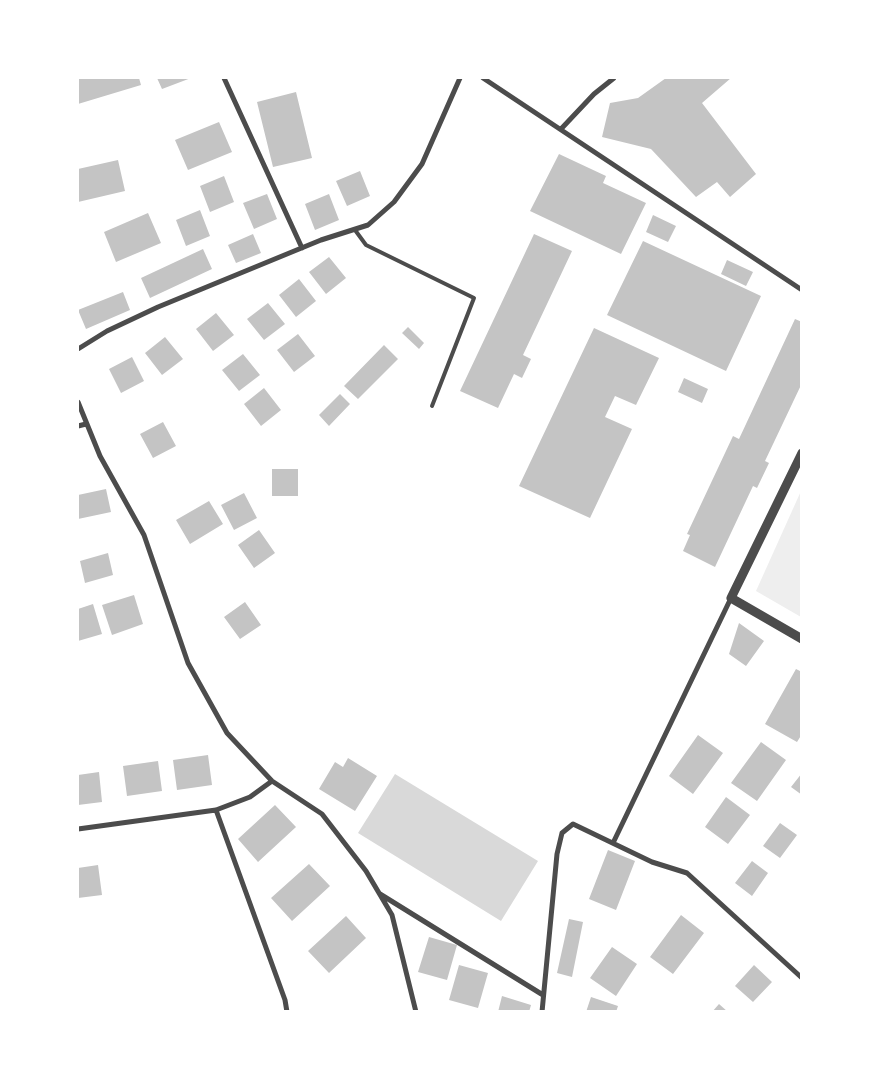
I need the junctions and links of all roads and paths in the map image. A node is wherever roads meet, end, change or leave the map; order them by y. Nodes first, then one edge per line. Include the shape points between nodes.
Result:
1 (224, 78) edge
2 (460, 78) edge
3 (483, 78) edge
4 (614, 78) edge
5 (561, 129) junction
6 (355, 230) junction
7 (302, 248) junction
8 (802, 290) edge
9 (78, 349) edge
10 (78, 402) edge
11 (432, 406) dead end
12 (86, 424) junction
13 (78, 426) edge
14 (802, 453) edge
15 (731, 598) junction
16 (802, 639) edge
17 (272, 781) junction
18 (216, 810) junction
19 (78, 830) edge
20 (613, 843) junction
21 (378, 892) junction
22 (802, 978) edge
23 (543, 996) junction
24 (287, 1012) edge
25 (416, 1012) edge
26 (542, 1012) edge

1 - 7 street
2 - 6 street via 422,164 394,202 368,225
3 - 5 street
4 - 5 street
5 - 8 street
6 - 7 street
6 - 11 lane via 366,245 474,298
7 - 9 street via 158,307
10 - 12 street
12 - 13 street
12 - 17 street via 144,535 188,663 227,733
14 - 15 street
15 - 16 street
15 - 20 street
17 - 18 street via 250,797
17 - 21 street via 322,814
18 - 19 street
18 - 24 street
20 - 22 street via 652,862 687,873
20 - 23 street via 573,824 562,833 557,854
21 - 23 street
21 - 25 street via 392,915
23 - 26 street

